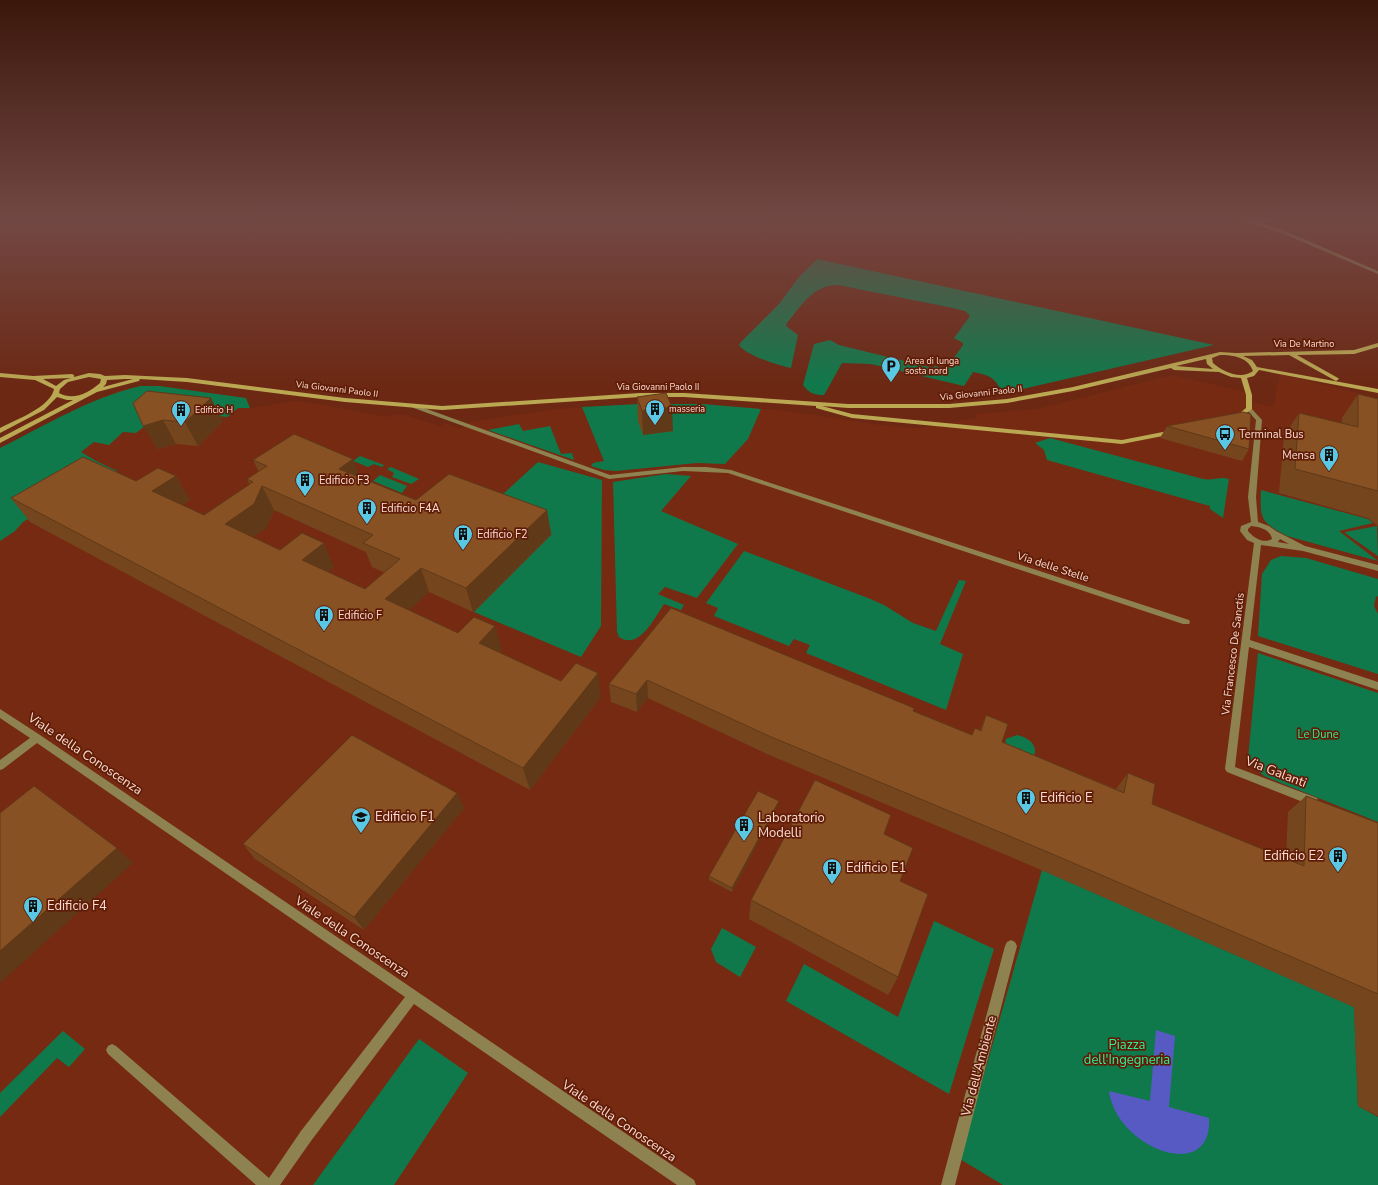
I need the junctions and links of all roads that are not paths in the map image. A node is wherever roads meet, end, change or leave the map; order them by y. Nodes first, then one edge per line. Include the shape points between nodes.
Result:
1 (1378, 345) edge
2 (1290, 352) junction
3 (1230, 354) junction
4 (1209, 357) junction
5 (1165, 368) junction
6 (1256, 368) junction
7 (1219, 371) junction
8 (0, 375) edge
9 (81, 376) junction
10 (1243, 376) junction
11 (33, 378) junction
12 (104, 378) junction
13 (150, 378) junction
14 (1361, 387) junction
15 (57, 391) junction
16 (1378, 391) edge
17 (92, 393) junction
18 (796, 402) junction
19 (413, 406) junction
20 (1249, 409) junction
21 (1227, 421) edge
22 (1182, 430) edge
23 (0, 431) edge
24 (0, 441) edge
25 (1255, 524) junction
26 (1274, 534) junction
27 (1258, 542) junction
28 (1268, 544) junction
29 (1303, 548) junction
30 (1378, 568) edge
31 (1186, 622) dead end
32 (1245, 642) junction
33 (1378, 686) edge
34 (0, 713) edge
35 (37, 738) junction
36 (0, 766) edge
37 (1230, 769) joint
38 (1324, 806) edge
39 (1011, 946) dead end
40 (413, 996) junction
41 (112, 1050) dead end
42 (266, 1185) edge
43 (272, 1185) edge
44 (689, 1185) edge
45 (948, 1185) edge

1 - 2 street, Via De Martino via 1354,352
2 - 3 street, Via De Martino
2 - 14 street via 1329,376
3 - 4 street, Via De Martino
3 - 6 street via 1244,358
4 - 5 street, Via Giovanni Paolo II
4 - 7 street via 1210,364
5 - 7 street, Via Giovanni Paolo II
5 - 18 street, Via Giovanni Paolo II via 1073,389 1000,402 949,406 848,406
6 - 10 street via 1254,373
6 - 14 street
7 - 10 street, Via Giovanni Paolo II
8 - 11 street
9 - 11 street
9 - 12 street, Via Giovanni Paolo II via 95,375
9 - 15 street via 66,381
10 - 20 street via 1249,395
11 - 15 street
12 - 13 street, Via Giovanni Paolo II
12 - 17 street via 103,384
13 - 17 street, Via Giovanni Paolo II
13 - 19 street, Via Giovanni Paolo II
14 - 16 street
15 - 17 street via 60,397 73,398
15 - 23 street via 42,409
17 - 24 street
18 - 19 street, Via Giovanni Paolo II via 640,395 442,408
18 - 22 street via 852,416 1122,442
19 - 31 street, Via delle Stelle via 609,477 684,469 729,471
20 - 21 street via 1242,416
20 - 25 street via 1259,420 1252,497
25 - 26 street via 1265,527
25 - 27 street via 1246,526 1244,531
26 - 28 street via 1276,540
26 - 29 street
27 - 28 street
27 - 32 street, Via Francesco De Sanctis
28 - 29 street
29 - 30 street
32 - 33 street
32 - 37 street, Via Francesco De Sanctis
34 - 35 street, Viale della Conoscenza
35 - 36 street
35 - 40 street, Viale della Conoscenza
37 - 38 street, Via Galanti
39 - 45 street, Via dell'Ambiente
40 - 43 street via 306,1136
40 - 44 street, Viale della Conoscenza
41 - 42 street

